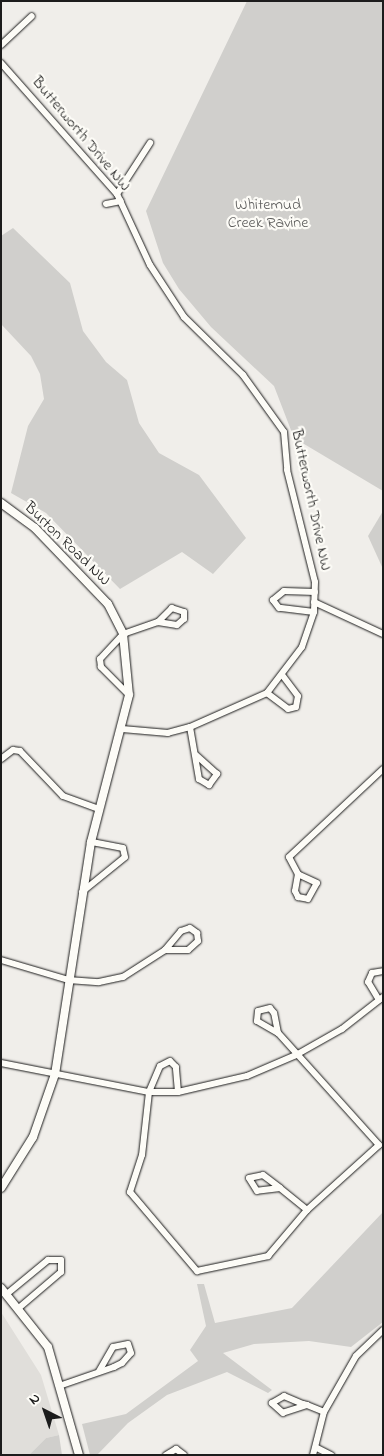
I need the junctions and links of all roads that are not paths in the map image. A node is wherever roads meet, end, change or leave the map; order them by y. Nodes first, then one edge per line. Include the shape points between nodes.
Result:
1 (32, 16) dead end
2 (1, 45) edge
3 (1, 63) edge
4 (150, 143) dead end
5 (117, 194) junction
6 (120, 201) junction
7 (106, 204) dead end
8 (1, 503) edge
9 (315, 592) junction
10 (314, 602) junction
11 (314, 612) junction
12 (158, 622) dead end
13 (123, 634) junction
14 (383, 634) edge
15 (283, 676) junction
16 (267, 693) junction
17 (129, 696) junction
18 (190, 727) junction
19 (122, 729) junction
20 (196, 755) junction
21 (1, 759) edge
22 (383, 769) edge
23 (98, 810) junction
24 (91, 842) junction
25 (298, 874) dead end
26 (82, 892) junction
27 (165, 950) junction
28 (1, 960) edge
29 (383, 971) edge
30 (68, 980) junction
31 (381, 999) edge
32 (278, 1032) dead end
33 (296, 1055) junction
34 (1, 1063) edge
35 (55, 1074) junction
36 (149, 1092) junction
37 (178, 1092) junction
38 (4, 1177) edge
39 (1, 1188) edge
40 (280, 1188) junction
41 (307, 1210) junction
42 (5, 1291) edge
43 (20, 1307) junction
44 (383, 1330) edge
45 (99, 1371) junction
46 (62, 1384) junction
47 (307, 1405) junction
48 (324, 1412) junction
49 (317, 1448) junction
50 (79, 1455) edge
51 (166, 1455) edge
52 (184, 1455) edge
53 (313, 1455) edge
54 (331, 1455) edge

1 - 2 street
3 - 5 street, Butterworth Drive NW
4 - 5 street
5 - 6 street, Butterworth Drive NW
6 - 7 street
6 - 9 street, Butterworth Drive NW via 150,265 184,317 243,375 284,432 287,470
8 - 13 street, Burton Road NW via 22,516 99,591
9 - 10 street, Butterworth Drive NW
9 - 11 street, Butterworth Drive NW via 284,591 273,600 279,608
10 - 11 street, Butterworth Drive NW
10 - 14 street
11 - 15 street, Butterworth Drive NW via 302,648
12 - 13 street
13 - 17 street, Burton Road NW
13 - 17 street via 100,663
15 - 16 street, Butterworth Drive NW
15 - 16 street via 298,696 296,707 288,709
16 - 18 street, Butterworth Drive NW
17 - 19 street, Burton Road NW
18 - 19 street, Butterworth Drive NW via 168,733
18 - 20 street
19 - 23 street, Burton Road NW
20 - 20 street via 199,779 209,785 217,774
21 - 23 street via 20,750 63,796
22 - 25 street via 289,857
23 - 24 street, Burton Road NW
24 - 26 street, Burton Road NW
24 - 26 street via 123,848 125,857
26 - 30 street, Burton Road NW
27 - 27 street via 188,950 198,941 197,933 190,928 181,931
27 - 30 street via 123,978 98,982
28 - 30 street
29 - 31 street via 372,973 368,982
30 - 35 street, Burton Road NW
31 - 33 street via 342,1030
32 - 33 street
33 - 37 street via 247,1076
33 - 41 street via 379,1145
34 - 35 street
35 - 36 street
35 - 38 street, Burton Road NW via 33,1138
36 - 37 street
36 - 37 street via 160,1066 170,1061 176,1067
36 - 41 street via 142,1155 130,1192 197,1272 268,1256
38 - 39 street, Burton Road NW
40 - 40 street via 258,1172 249,1178 258,1191
40 - 41 street
42 - 43 street
42 - 43 street via 48,1260 61,1260 61,1272
43 - 46 street via 48,1347
44 - 48 street via 356,1356
45 - 45 street via 128,1358 128,1344 113,1347
45 - 46 street
46 - 50 street
47 - 47 street via 283,1413 272,1402 284,1396
47 - 48 street
48 - 49 street
49 - 53 street
49 - 54 street
51 - 52 street via 176,1449

